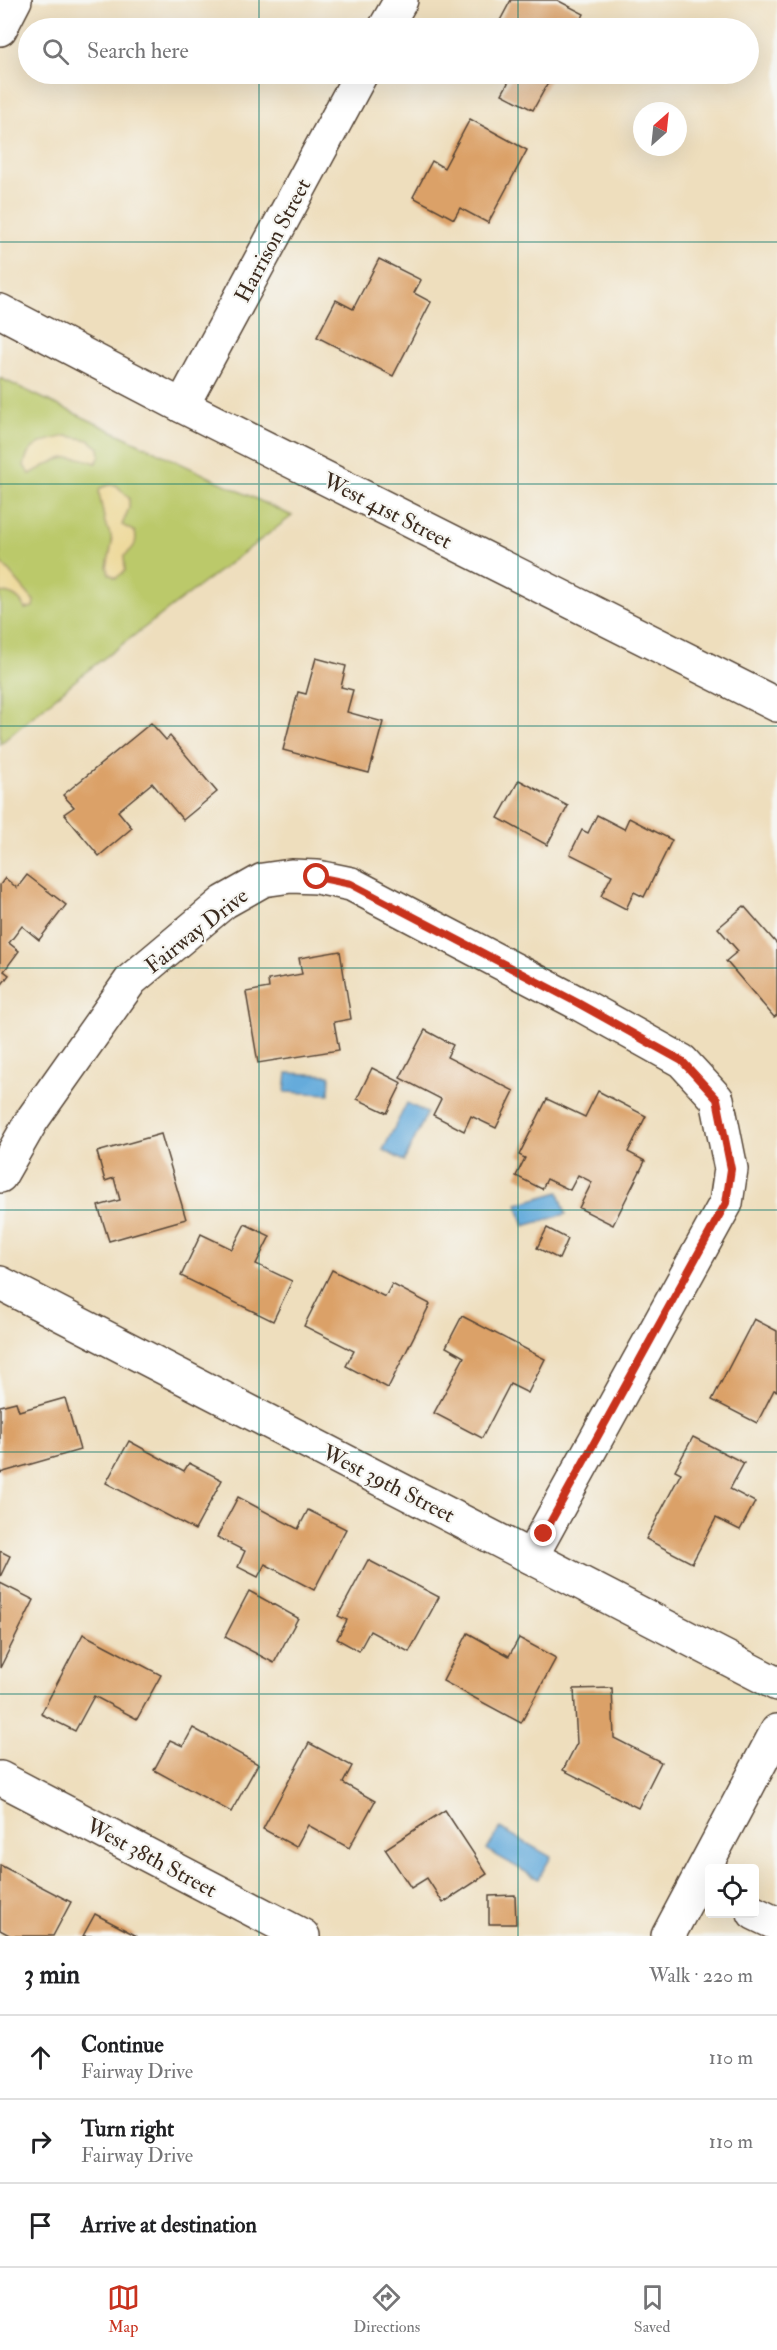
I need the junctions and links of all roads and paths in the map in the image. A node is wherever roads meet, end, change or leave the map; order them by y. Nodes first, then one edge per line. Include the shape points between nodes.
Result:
1 (15, 0) edge
2 (401, 0) edge
3 (391, 18) edge
4 (0, 29) edge
5 (356, 84) edge
6 (0, 311) edge
7 (182, 406) junction
8 (777, 705) edge
9 (0, 1176) edge
10 (0, 1283) edge
11 (531, 1557) junction
12 (777, 1684) edge
13 (777, 1731) edge
14 (0, 1778) edge
15 (703, 1888) edge
16 (759, 1915) edge
17 (777, 1924) edge
18 (303, 1936) edge
19 (668, 1936) edge

1 - 4 street
2 - 3 street
5 - 7 street, Harrison Street
6 - 7 street, West 41st Street
7 - 8 street, West 41st Street
9 - 11 street, Fairway Drive via 32,1120 131,980 224,902 263,880 317,877 351,884 682,1061 717,1099 731,1169 726,1203
10 - 11 street, West 39th Street
11 - 12 street, West 39th Street
13 - 15 street
14 - 18 street, West 38th Street
15 - 19 street
16 - 17 street

